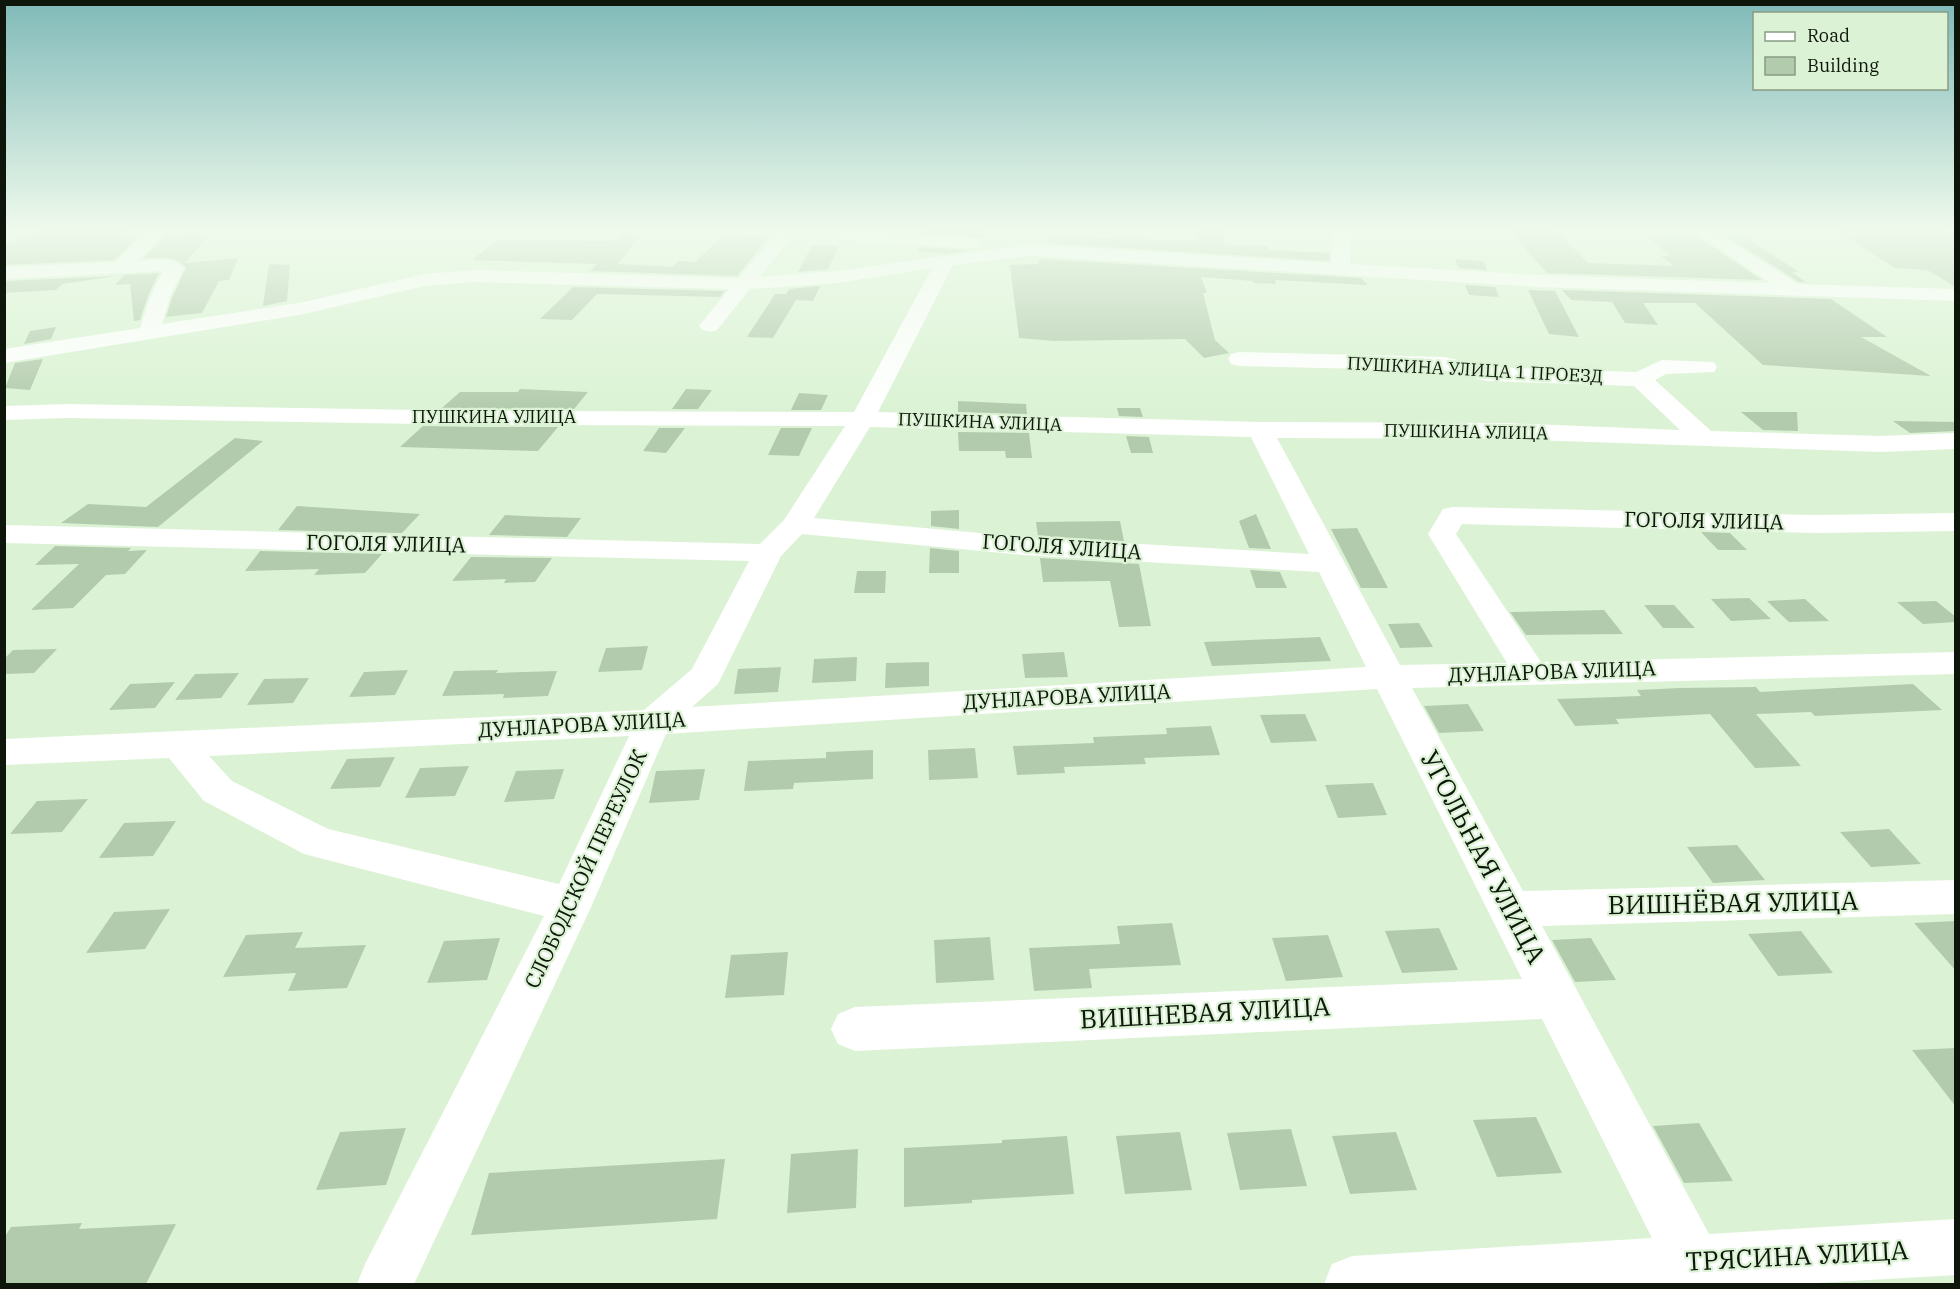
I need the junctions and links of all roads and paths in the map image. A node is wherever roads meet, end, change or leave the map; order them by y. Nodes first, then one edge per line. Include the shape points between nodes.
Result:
1 (164, 289) edge
2 (375, 289) edge
3 (740, 289) edge
4 (928, 289) edge
5 (1819, 289) edge
6 (1956, 295) edge
7 (710, 326) dead end
8 (149, 334) junction
9 (4, 356) edge
10 (1239, 359) dead end
11 (1706, 367) dead end
12 (1640, 379) junction
13 (4, 413) edge
14 (862, 419) junction
15 (1260, 430) junction
16 (1704, 438) junction
17 (1956, 441) edge
18 (1956, 522) edge
19 (795, 525) junction
20 (4, 534) edge
21 (768, 553) junction
22 (1330, 564) junction
23 (1956, 663) edge
24 (1530, 672) junction
25 (1389, 677) junction
26 (653, 722) junction
27 (179, 745) junction
28 (4, 752) edge
29 (1956, 897) edge
30 (571, 905) junction
31 (1510, 909) junction
32 (1556, 998) junction
33 (855, 1029) dead end
34 (1956, 1247) edge
35 (1699, 1273) edge
36 (386, 1284) edge
37 (1352, 1284) edge

1 - 8 street
2 - 8 street via 304,308
3 - 7 street
4 - 14 street, СЛОБОДСКОЙ ПЕРЕУЛОК
5 - 6 street
8 - 9 street
10 - 12 street, ПУШКИНА УЛИЦА 1 ПРОЕЗД via 1444,364 1487,374
11 - 12 street, ПУШКИНА УЛИЦА 1 ПРОЕЗД via 1662,366
12 - 16 street
13 - 14 street, ПУШКИНА УЛИЦА
14 - 15 street, ПУШКИНА УЛИЦА
14 - 19 street, СЛОБОДСКОЙ ПЕРЕУЛОК
15 - 16 street, ПУШКИНА УЛИЦА via 1504,431
15 - 22 street, УГОЛЬНАЯ УЛИЦА
16 - 17 street, ПУШКИНА УЛИЦА via 1880,444
18 - 24 street, ГОГОЛЯ УЛИЦА via 1816,524 1453,515 1442,534
19 - 21 street, СЛОБОДСКОЙ ПЕРЕУЛОК
19 - 22 street, ГОГОЛЯ УЛИЦА via 1023,546
20 - 21 street, ГОГОЛЯ УЛИЦА
21 - 26 street, СЛОБОДСКОЙ ПЕРЕУЛОК via 706,676
22 - 25 street, УГОЛЬНАЯ УЛИЦА
23 - 24 street, ДУНЛАРОВА УЛИЦА
24 - 25 street, ДУНЛАРОВА УЛИЦА
25 - 26 street, ДУНЛАРОВА УЛИЦА
25 - 31 street, УГОЛЬНАЯ УЛИЦА
26 - 27 street, ДУНЛАРОВА УЛИЦА
26 - 30 street, СЛОБОДСКОЙ ПЕРЕУЛОК
27 - 28 street, ДУНЛАРОВА УЛИЦА
27 - 30 street via 218,791 318,843
29 - 31 street, ВИШНЁВАЯ УЛИЦА
30 - 36 street, СЛОБОДСКОЙ ПЕРЕУЛОК
31 - 32 street, УГОЛЬНАЯ УЛИЦА
32 - 33 street, ВИШНЕВАЯ УЛИЦА
32 - 35 street, УГОЛЬНАЯ УЛИЦА
34 - 35 street, ТРЯСИНА УЛИЦА
35 - 37 street, ТРЯСИНА УЛИЦА

